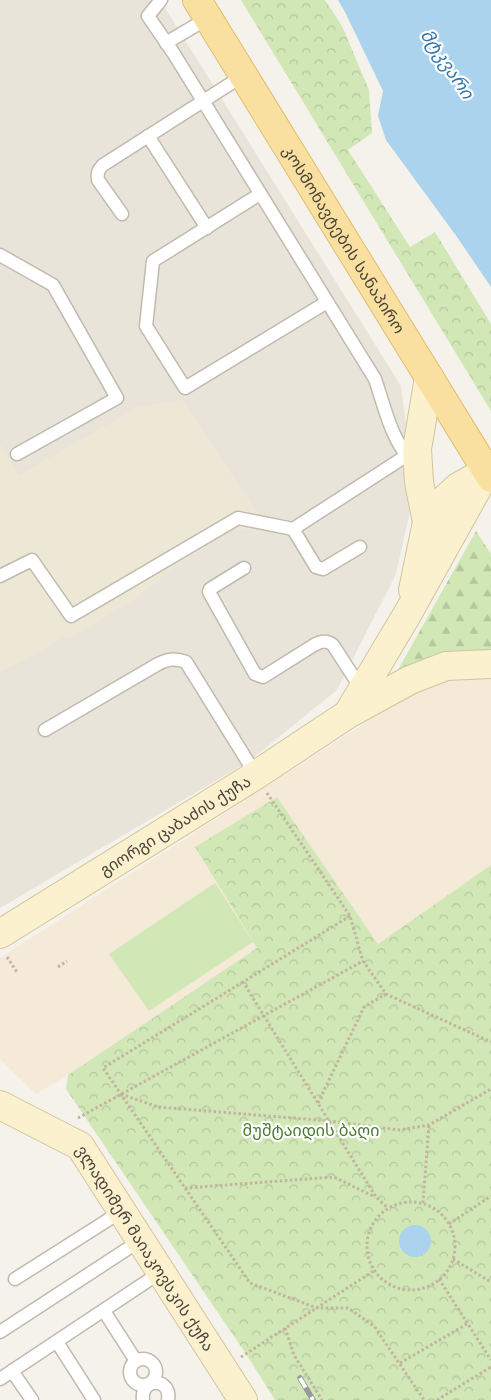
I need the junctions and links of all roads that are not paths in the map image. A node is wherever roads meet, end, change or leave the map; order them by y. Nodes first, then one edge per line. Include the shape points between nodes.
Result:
1 (161, 0) edge
2 (203, 9) edge
3 (166, 43) junction
4 (244, 75) junction
5 (203, 100) junction
6 (148, 136) junction
7 (260, 194) junction
8 (122, 214) dead end
9 (207, 228) junction
10 (0, 255) edge
11 (327, 302) junction
12 (429, 376) junction
13 (17, 454) dead end
14 (412, 462) junction
15 (489, 475) edge
16 (427, 522) junction
17 (293, 529) junction
18 (456, 529) junction
19 (360, 547) dead end
20 (244, 568) dead end
21 (0, 576) edge
22 (408, 613) junction
23 (491, 664) edge
24 (362, 690) junction
25 (348, 714) junction
26 (45, 730) dead end
27 (262, 784) junction
28 (4, 945) edge
29 (0, 1105) edge
30 (122, 1210) junction
31 (141, 1240) junction
32 (161, 1272) junction
33 (15, 1279) dead end
34 (104, 1311) junction
35 (0, 1332) edge
36 (56, 1342) junction
37 (12, 1371) junction
38 (0, 1379) edge
39 (149, 1384) junction
40 (32, 1400) edge
41 (94, 1400) edge
42 (143, 1400) edge
43 (168, 1400) edge
44 (244, 1400) edge

1 - 3 lane via 148,16
2 - 3 lane
2 - 4 main road, კოსმონავტების სანაპირო
3 - 5 lane
4 - 5 lane
4 - 12 main road, კოსმონავტების სანაპირო
5 - 6 lane
5 - 7 lane
6 - 8 lane via 98,170 98,180
6 - 9 lane
7 - 9 lane
7 - 11 lane
9 - 11 lane via 153,261 146,326 185,388
10 - 13 lane via 53,285 117,398
11 - 14 lane via 376,379 395,437
12 - 14 main road, გიორგი ცაბაძის ქუჩა
12 - 15 main road, კოსმონავტების სანაპირო
14 - 16 main road, გიორგი ცაბაძის ქუჩა
14 - 17 lane
15 - 16 main road, გიორგი ცაბაძის ქუჩა via 458,487
15 - 18 main road, გიორგი ცაბაძის ქუჩა
16 - 18 main road via 440,512 453,519
16 - 22 main road, გიორგი ცაბაძის ქუჩა
17 - 19 lane via 320,569
17 - 21 lane via 238,518 71,616 32,560
18 - 22 main road, გიორგი ცაბაძის ქუჩა
20 - 24 lane via 209,591 255,674 263,677 314,645 329,642
22 - 24 main road, გიორგი ცაბაძის ქუჩა
23 - 25 main road, გიორგი ცაბაძის ქუჩა via 446,666 410,680
24 - 25 main road, გიორგი ცაბაძის ქუჩა
25 - 27 main road, გიორგი ცაბაძის ქუჩა
26 - 27 lane via 167,660 177,658 186,662
27 - 28 main road, გიორგი ცაბაძის ქუჩა
29 - 30 main road, ვლადიმერ მაიაკოვსკის ქუჩა via 80,1146
30 - 31 main road, ვლადიმერ მაიაკოვსკის ქუჩა
30 - 33 lane
31 - 32 main road, ვლადიმერ მაიაკოვსკის ქუჩა
31 - 35 lane
32 - 34 lane
32 - 44 main road, ვლადიმერ მაიაკოვსკის ქუჩა
34 - 36 lane
34 - 39 lane via 136,1361 129,1370 132,1382
36 - 37 lane
36 - 41 lane
37 - 38 lane
37 - 40 lane
39 - 42 lane via 142,1394
39 - 43 lane via 160,1383 166,1387

